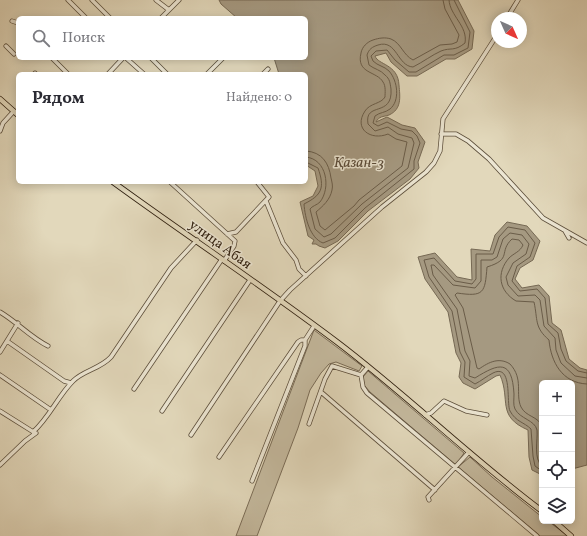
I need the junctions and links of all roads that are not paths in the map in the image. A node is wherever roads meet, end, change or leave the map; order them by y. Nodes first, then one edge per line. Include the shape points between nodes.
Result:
1 (68, 0) edge
2 (92, 0) edge
3 (156, 0) edge
4 (179, 0) edge
5 (518, 0) edge
6 (169, 10) junction
7 (511, 12) edge
8 (84, 16) edge
9 (108, 16) edge
10 (163, 16) edge
11 (12, 21) dead end
12 (16, 22) edge
13 (491, 45) edge
14 (6, 46) dead end
15 (14, 54) dead end
16 (54, 60) edge
17 (120, 60) edge
18 (128, 60) edge
19 (153, 60) edge
20 (221, 60) edge
21 (268, 69) dead end
22 (66, 72) edge
23 (110, 72) edge
24 (142, 72) edge
25 (165, 72) edge
26 (209, 72) edge
27 (265, 72) edge
28 (0, 99) edge
29 (16, 113) edge
30 (0, 131) edge
31 (441, 134) junction
32 (116, 184) edge
33 (172, 184) edge
34 (259, 184) edge
35 (266, 201) junction
36 (565, 231) junction
37 (226, 234) junction
38 (568, 238) dead end
39 (196, 240) junction
40 (587, 243) edge
41 (223, 260) junction
42 (306, 276) junction
43 (250, 280) junction
44 (280, 301) junction
45 (0, 312) edge
46 (18, 323) junction
47 (314, 326) junction
48 (305, 340) junction
49 (6, 341) junction
50 (48, 346) dead end
51 (0, 352) edge
52 (368, 367) junction
53 (0, 375) edge
54 (361, 375) junction
55 (71, 383) junction
56 (134, 389) dead end
57 (321, 392) junction
58 (51, 410) junction
59 (0, 411) edge
60 (162, 411) dead end
61 (424, 415) junction
62 (487, 415) dead end
63 (309, 424) dead end
64 (33, 432) junction
65 (191, 435) dead end
66 (469, 452) junction
67 (0, 457) edge
68 (219, 457) dead end
69 (5, 459) junction
70 (0, 465) edge
71 (455, 467) junction
72 (252, 481) dead end
73 (435, 490) junction
74 (429, 500) dead end
75 (539, 509) edge
76 (557, 524) edge
77 (537, 536) edge
78 (571, 536) edge

1 - 8 street
2 - 9 street
3 - 6 street
4 - 6 street
5 - 7 street
6 - 10 street
11 - 12 street
13 - 31 street via 448,109 443,118
14 - 15 street
16 - 22 street
17 - 23 street
18 - 24 street
19 - 25 street
20 - 26 street
21 - 27 street
28 - 29 main road
29 - 30 street via 6,120
31 - 36 street via 456,134 478,148 543,218
31 - 42 street via 438,156 426,172 376,212
32 - 39 main road, улица Абая
33 - 37 street
34 - 35 street via 269,196
35 - 37 street via 236,232
35 - 42 street via 283,243
36 - 38 street
36 - 40 street
37 - 41 street via 235,244
39 - 41 main road, улица Абая
39 - 55 street via 171,268 111,357 101,367 76,378
41 - 43 main road, улица Абая
41 - 56 street
42 - 44 street
43 - 44 main road, улица Абая
43 - 60 street
44 - 47 main road, улица Абая
44 - 65 street
45 - 46 street
46 - 49 street
46 - 50 street
47 - 48 street
47 - 52 main road, улица Абая
48 - 68 street via 298,342
48 - 72 street via 305,346
49 - 51 street
49 - 55 street via 64,381
52 - 54 street
52 - 61 main road, улица Абая
53 - 58 street
54 - 57 street via 332,366
54 - 71 street via 363,387 367,392
55 - 58 street
57 - 63 street
57 - 73 street
58 - 64 street
59 - 64 street
61 - 62 street via 431,413 444,401 466,411
61 - 66 main road, улица Абая
64 - 69 street via 36,433
66 - 71 street
66 - 75 main road, улица Абая
67 - 69 street
69 - 70 street
71 - 73 street
71 - 77 street
73 - 74 street via 428,497
76 - 78 main road

